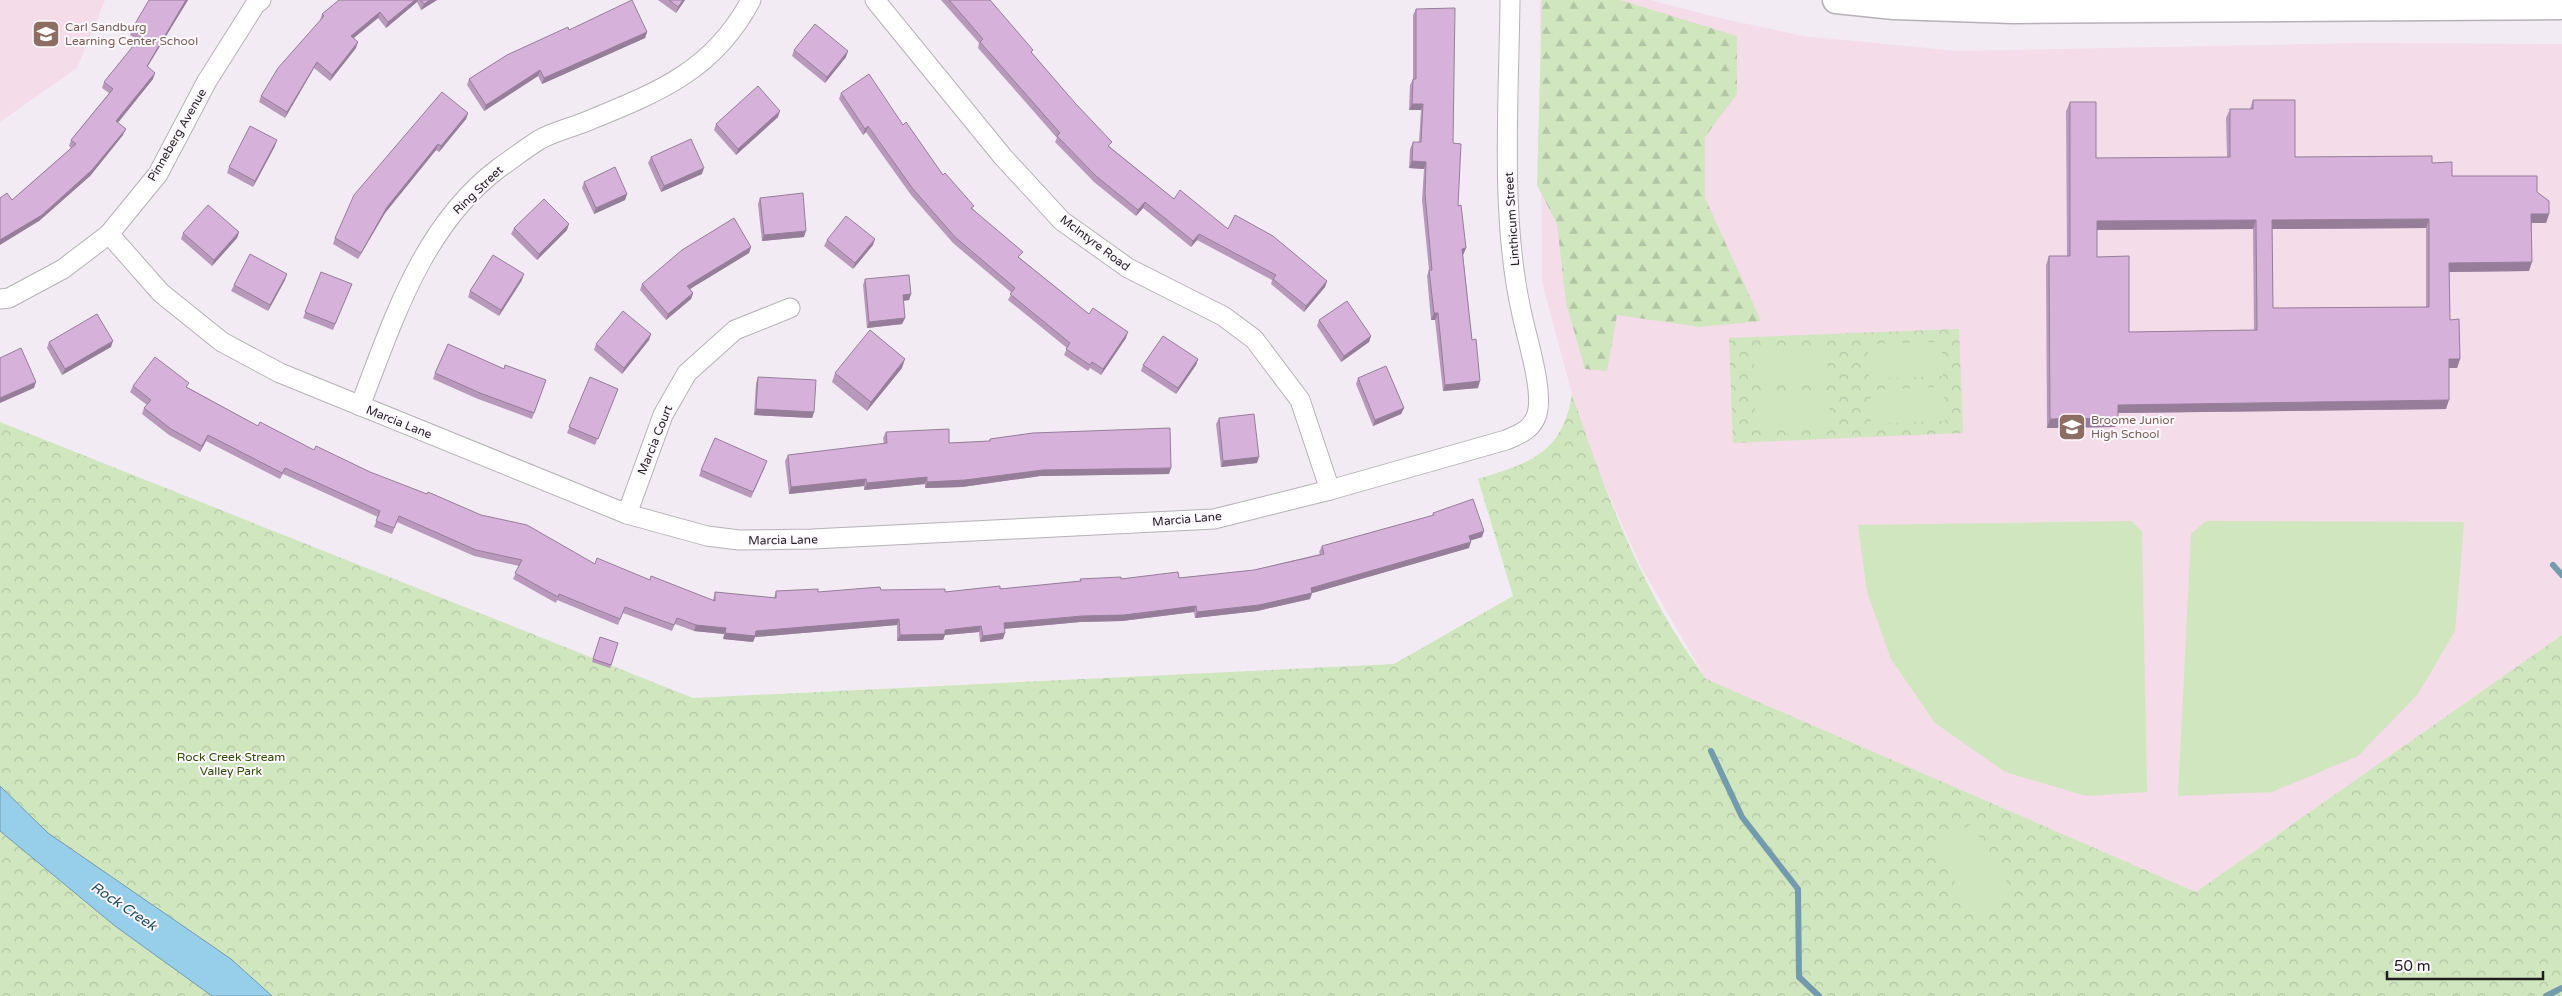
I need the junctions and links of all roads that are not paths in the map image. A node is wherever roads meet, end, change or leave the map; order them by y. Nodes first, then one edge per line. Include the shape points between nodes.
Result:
1 (261, 0) edge
2 (751, 0) edge
3 (875, 0) edge
4 (1510, 0) edge
5 (1836, 0) edge
6 (2162, 4) edge
7 (2562, 6) edge
8 (108, 234) junction
9 (0, 299) edge
10 (790, 308) dead end
11 (360, 406) junction
12 (1526, 432) joint
13 (1330, 490) junction
14 (627, 514) junction

1 - 8 street, Pinneberg Avenue via 207,81 158,174
2 - 11 street, Ring Street via 740,21 702,64 656,93 540,140 497,169 458,207 430,245 405,291
3 - 13 street, McIntyre Road via 1003,157 1062,221 1128,268 1223,316 1254,339 1300,400
4 - 12 street, Linthicum Street via 1509,202 1518,297 1539,394 1537,415
5 - 6 street via 1894,6 2013,10
6 - 7 street
8 - 9 street, Pinneberg Avenue via 63,270 10,298
8 - 11 street, Marcia Lane via 161,293 222,342 280,373
10 - 14 street, Marcia Court via 735,330 686,373 663,415
11 - 14 street, Marcia Lane
12 - 13 street, Marcia Lane
13 - 14 street, Marcia Lane via 1214,519 813,539 739,540 707,536

